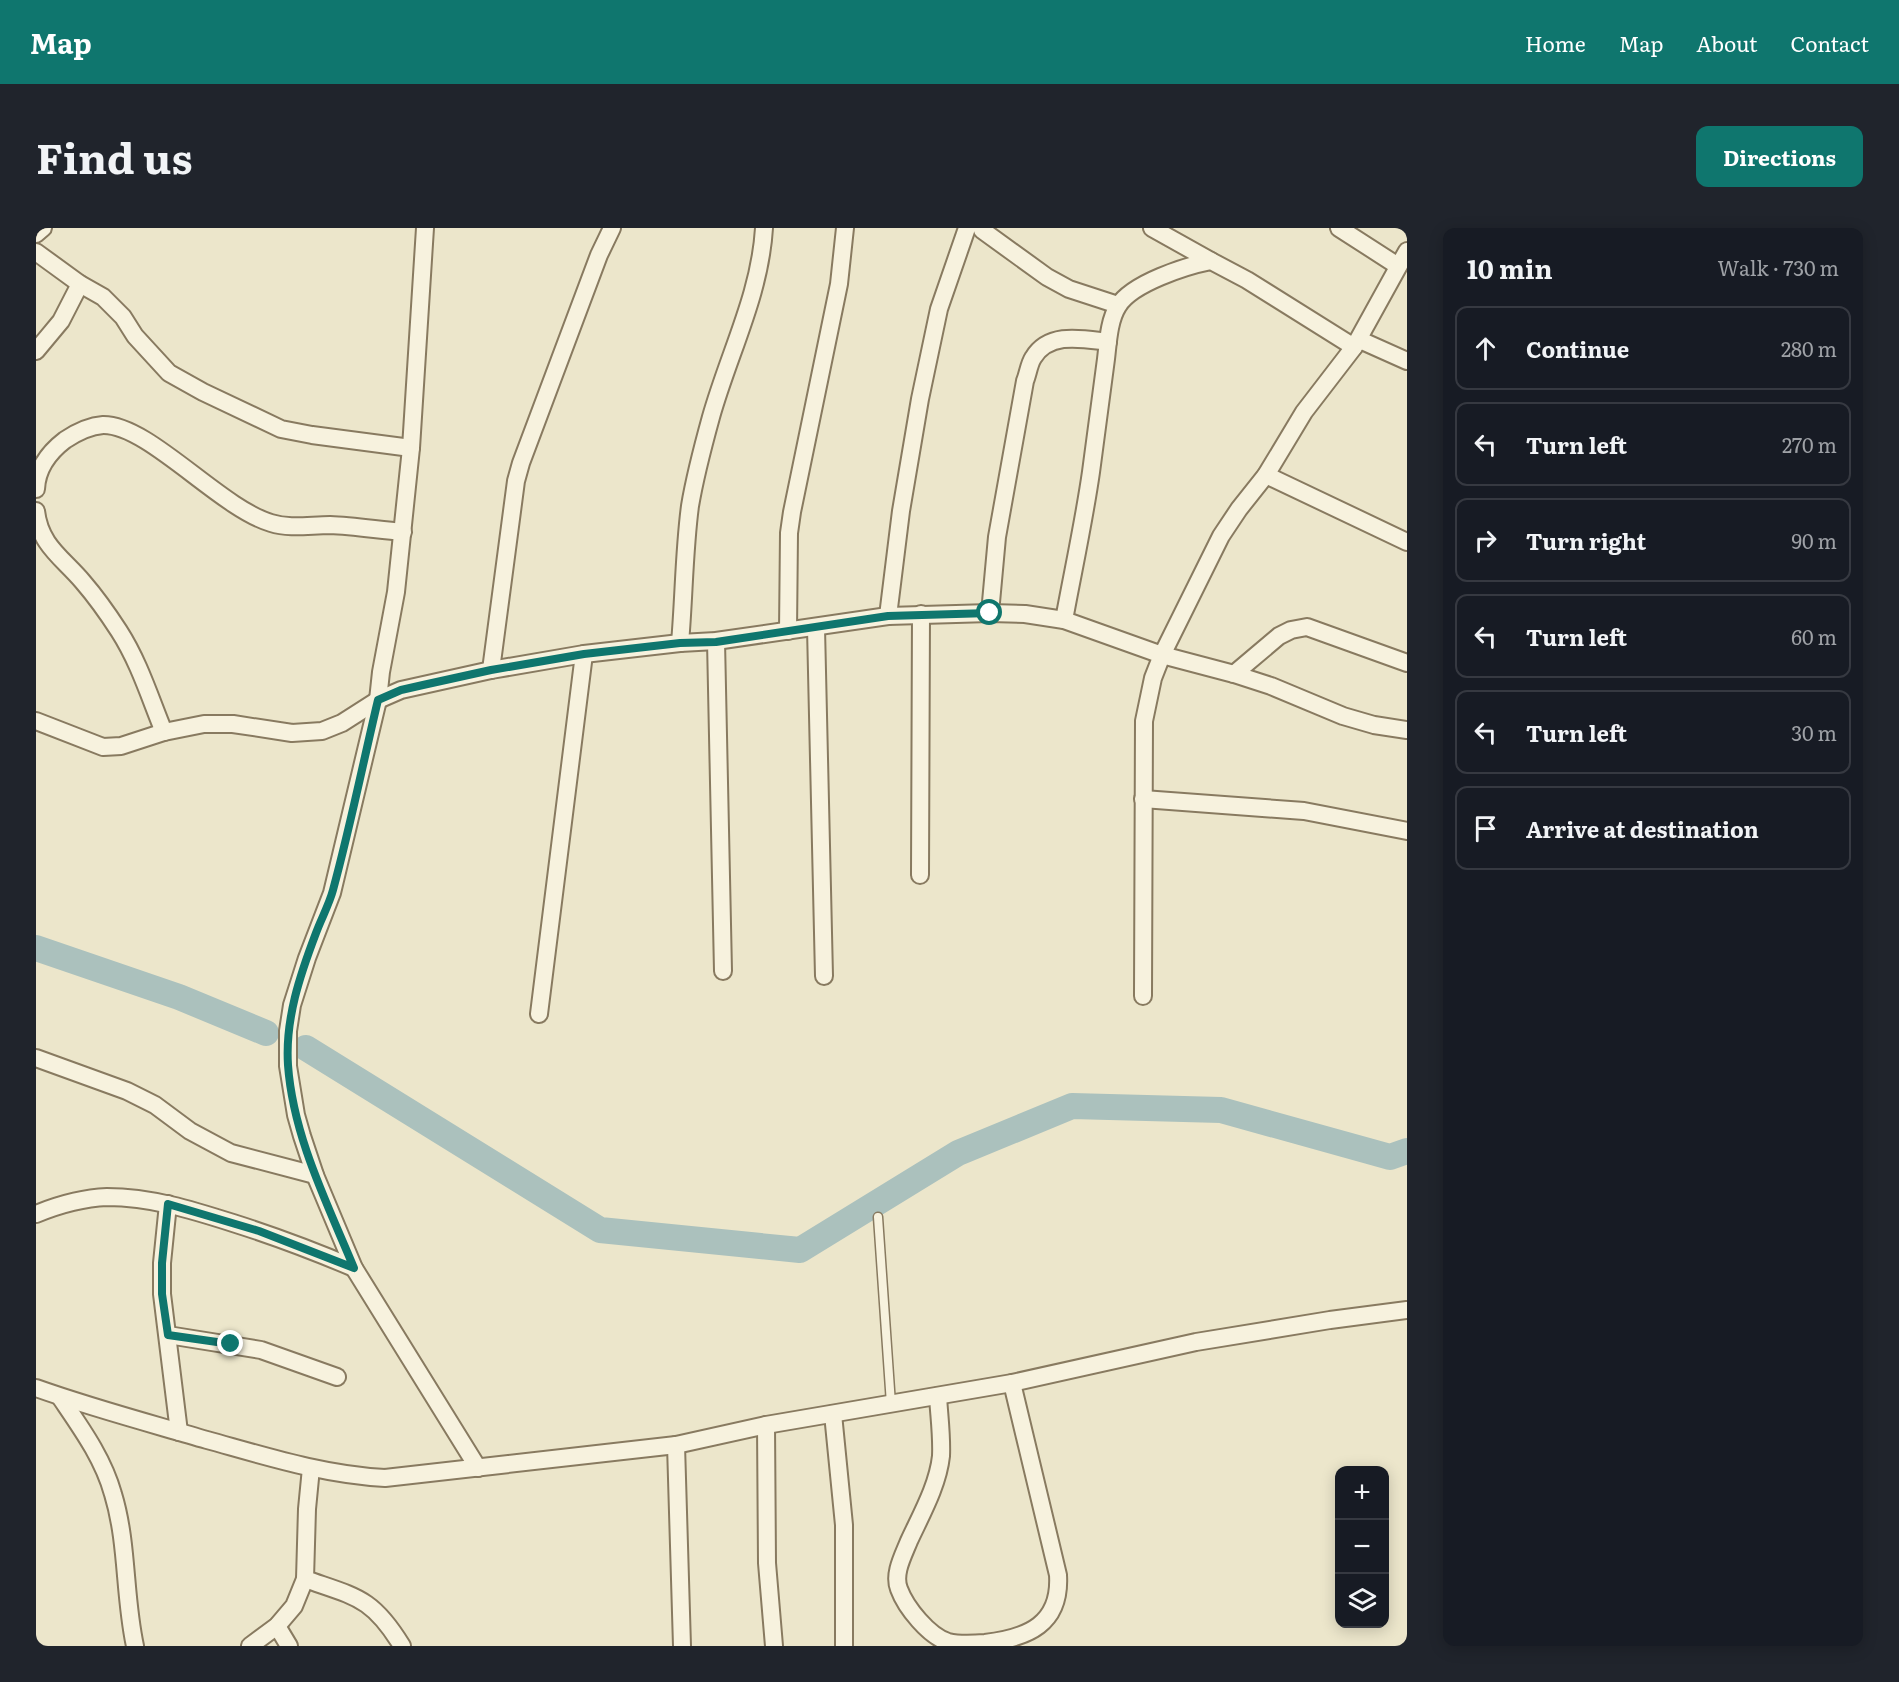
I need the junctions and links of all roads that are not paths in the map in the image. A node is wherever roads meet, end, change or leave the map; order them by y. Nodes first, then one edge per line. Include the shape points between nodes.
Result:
1 (43, 228) edge
2 (425, 228) edge
3 (612, 228) edge
4 (764, 228) edge
5 (845, 228) edge
6 (978, 228) edge
7 (1152, 228) edge
8 (1340, 228) edge
9 (36, 234) edge
10 (1407, 251) edge
11 (36, 252) edge
12 (1211, 261) junction
13 (1398, 266) junction
14 (80, 284) junction
15 (1118, 304) junction
16 (1108, 342) junction
17 (1357, 344) junction
18 (36, 351) edge
19 (1407, 360) edge
20 (411, 448) junction
21 (1266, 475) junction
22 (36, 489) edge
23 (36, 511) edge
24 (403, 532) junction
25 (1407, 542) edge
26 (990, 613) junction
27 (921, 614) junction
28 (888, 616) junction
29 (1064, 620) junction
30 (816, 628) junction
31 (788, 631) junction
32 (716, 642) junction
33 (680, 643) junction
34 (584, 654) junction
35 (1162, 655) junction
36 (1407, 663) edge
37 (491, 670) junction
38 (1234, 674) junction
39 (378, 700) junction
40 (36, 721) edge
41 (1407, 730) edge
42 (164, 732) junction
43 (1143, 799) junction
44 (1407, 831) edge
45 (920, 875) dead end
46 (723, 971) dead end
47 (824, 976) dead end
48 (1143, 996) dead end
49 (539, 1014) dead end
50 (36, 1058) edge
51 (315, 1175) junction
52 (168, 1204) junction
53 (36, 1214) edge
54 (878, 1217) dead end
55 (354, 1268) junction
56 (1407, 1310) edge
57 (168, 1335) junction
58 (337, 1377) dead end
59 (1012, 1383) junction
60 (36, 1388) edge
61 (60, 1396) junction
62 (938, 1396) junction
63 (891, 1404) junction
64 (833, 1414) junction
65 (766, 1425) junction
66 (180, 1432) junction
67 (676, 1445) junction
68 (311, 1468) junction
69 (478, 1468) junction
70 (305, 1579) junction
71 (277, 1626) junction
72 (135, 1646) edge
73 (250, 1646) edge
74 (289, 1646) edge
75 (402, 1646) edge
76 (682, 1646) edge
77 (774, 1646) edge
78 (844, 1646) edge

1 - 9 street
2 - 20 street
3 - 37 street via 518,472
4 - 33 street via 749,310 712,415 695,478
5 - 31 street via 838,284 789,532
6 - 15 street via 1069,289
6 - 28 street via 939,309 901,511
7 - 12 street
8 - 13 street
10 - 13 street
11 - 14 street
12 - 15 street via 1167,273
12 - 17 street
13 - 17 street
14 - 18 street via 61,321
14 - 20 street via 119,312 169,373 222,401 281,429
15 - 16 street
16 - 26 street via 1070,337 1047,343 1033,358 1025,381 997,537
16 - 29 street via 1091,473
17 - 19 street
17 - 21 street via 1304,412
20 - 24 street
21 - 25 street
21 - 35 street via 1221,536
22 - 24 street via 37,473 56,447 87,428 104,425 143,438 214,492 271,523
23 - 42 street via 45,540 105,610 129,648
24 - 39 street
26 - 27 street
26 - 29 street
27 - 28 street
27 - 45 street
28 - 30 street
29 - 35 street
30 - 31 street
30 - 47 street
31 - 32 street
32 - 33 street
32 - 46 street
33 - 34 street
34 - 37 street
34 - 49 street
35 - 38 street
35 - 43 street via 1144,721
36 - 38 street via 1307,627 1279,636
37 - 39 street via 401,690
38 - 41 street via 1343,716
39 - 42 street via 322,731 292,733 214,724
39 - 51 street via 332,893 292,1005 288,1031 288,1066 296,1115
40 - 42 street via 103,747 121,746
43 - 44 street via 1304,811
43 - 48 street
50 - 51 street via 155,1105 190,1131 231,1153
51 - 55 street
52 - 53 street via 107,1197
52 - 55 street via 259,1231
52 - 57 street via 162,1263
54 - 63 lane
55 - 69 street
56 - 59 street via 1196,1342
57 - 58 street via 261,1350
57 - 66 street
59 - 62 street
59 - 62 street via 1059,1588 1047,1617 1033,1631 1002,1641 947,1641 908,1608 898,1587 899,1564 935,1480 941,1456
60 - 61 street
61 - 66 street
61 - 72 street via 97,1453 113,1494
62 - 63 street
63 - 64 street
64 - 65 street
64 - 78 street via 844,1525
65 - 67 street
65 - 77 street
66 - 68 street
67 - 69 street
67 - 76 street
68 - 69 street via 385,1478
68 - 70 street
70 - 71 street via 294,1606
70 - 75 street via 366,1602 381,1615
71 - 73 street
71 - 74 street

